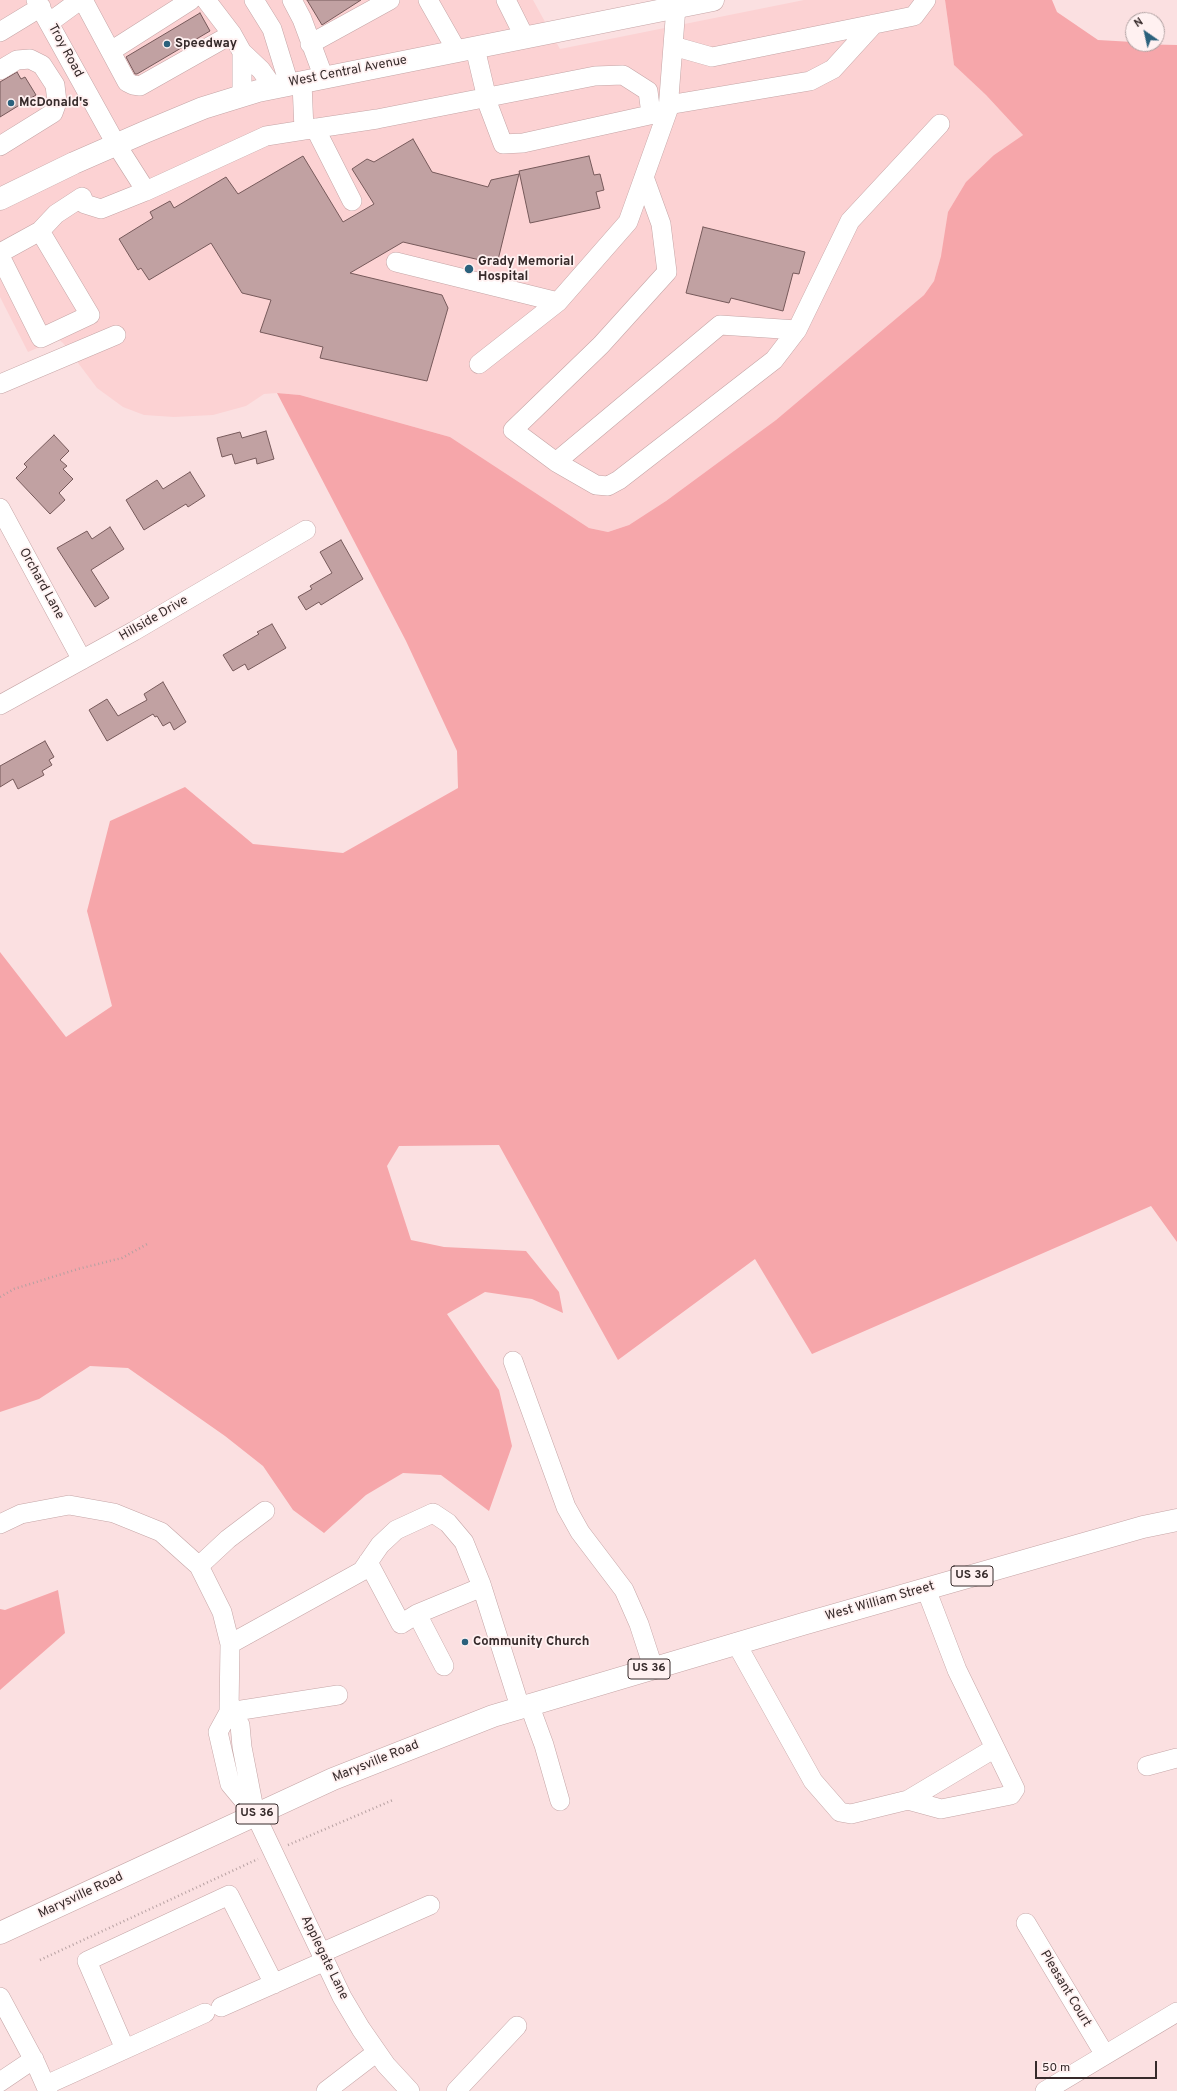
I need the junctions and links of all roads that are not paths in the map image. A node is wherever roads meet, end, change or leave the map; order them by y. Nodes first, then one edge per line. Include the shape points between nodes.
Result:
1 (82, 0) edge
2 (191, 0) edge
3 (206, 0) edge
4 (254, 0) edge
5 (292, 0) edge
6 (390, 0) edge
7 (428, 0) edge
8 (506, 0) edge
9 (713, 0) edge
10 (926, 0) edge
11 (676, 7) junction
12 (42, 10) edge
13 (874, 24) junction
14 (0, 32) edge
15 (232, 34) junction
16 (525, 38) junction
17 (310, 44) junction
18 (673, 46) junction
19 (466, 49) junction
20 (111, 51) junction
21 (242, 52) junction
22 (0, 70) edge
23 (324, 78) junction
24 (288, 85) junction
25 (242, 96) junction
26 (487, 98) junction
27 (662, 110) junction
28 (940, 124) dead end
29 (309, 129) junction
30 (116, 144) junction
31 (0, 146) edge
32 (644, 177) junction
33 (146, 191) junction
34 (0, 199) edge
35 (352, 201) dead end
36 (40, 231) junction
37 (0, 254) edge
38 (396, 262) dead end
39 (558, 302) junction
40 (797, 330) junction
41 (116, 335) dead end
42 (479, 364) dead end
43 (0, 384) edge
44 (556, 462) junction
45 (0, 508) edge
46 (306, 530) dead end
47 (82, 660) junction
48 (0, 705) edge
49 (513, 1361) dead end
50 (265, 1510) dead end
51 (1177, 1520) edge
52 (0, 1524) edge
53 (198, 1566) junction
54 (365, 1566) junction
55 (482, 1587) junction
56 (926, 1589) junction
57 (417, 1614) junction
58 (768, 1634) joint
59 (736, 1643) junction
60 (230, 1644) junction
61 (444, 1666) dead end
62 (653, 1667) junction
63 (338, 1695) dead end
64 (525, 1706) junction
65 (228, 1712) junction
66 (995, 1748) junction
67 (1177, 1758) edge
68 (1147, 1766) dead end
69 (908, 1800) junction
70 (560, 1801) dead end
71 (256, 1814) junction
72 (430, 1905) dead end
73 (1026, 1923) dead end
74 (0, 1933) edge
75 (323, 1957) junction
76 (274, 1984) junction
77 (0, 1997) edge
78 (1177, 2012) edge
79 (517, 2026) dead end
80 (125, 2049) junction
81 (377, 2052) junction
82 (1105, 2055) junction
83 (34, 2059) junction
84 (0, 2082) edge
85 (47, 2088) edge
86 (326, 2091) edge
87 (410, 2091) edge
88 (456, 2091) edge
89 (1045, 2091) edge

1 - 12 street
1 - 20 street
2 - 20 street
3 - 15 street
4 - 24 street via 272,29
5 - 17 street via 302,18
6 - 17 street
7 - 19 street
8 - 16 street
9 - 11 main road, West Central Avenue
10 - 13 street via 914,16
11 - 16 main road, West Central Avenue
11 - 18 street
12 - 14 street
12 - 30 street, Troy Road
13 - 18 street via 712,57
13 - 27 street via 833,69 810,81
15 - 20 street via 140,86 128,82
15 - 21 street
16 - 19 main road, West Central Avenue
17 - 23 street
18 - 27 street
19 - 23 main road, West Central Avenue
19 - 26 street
21 - 24 street via 261,70
21 - 25 street
22 - 31 street via 17,60 30,59 42,65 55,85 57,102 53,113
23 - 24 main road, West Central Avenue
24 - 25 main road, West Central Avenue
24 - 29 street
25 - 30 main road, West Central Avenue via 203,108
26 - 27 street via 595,76 623,75 648,92
26 - 27 street via 503,144 523,143
26 - 29 street
27 - 32 street
28 - 40 street via 850,220
29 - 33 street via 266,136
29 - 35 street
30 - 33 street, Troy Road
30 - 34 main road, West Central Avenue
32 - 39 street via 628,222
32 - 44 street via 661,224 667,272 601,344 513,430
33 - 36 street via 101,209 86,204 82,197 56,214
36 - 37 street
36 - 37 street via 90,315 41,338
38 - 39 street
39 - 42 street
40 - 44 street via 720,325
40 - 44 street via 774,360 619,480 608,486 596,485
41 - 43 street
45 - 47 street, Orchard Lane
46 - 47 street, Hillside Drive
47 - 48 street, Hillside Drive
49 - 62 street via 566,1507 580,1532 624,1590 639,1624
50 - 53 street via 228,1538
51 - 56 main road, West William Street / US 36 via 1143,1527
52 - 53 street via 21,1514 69,1505 114,1513 161,1532
53 - 60 street via 222,1612
54 - 55 street via 380,1545 396,1530 433,1513 448,1523 464,1542
54 - 57 street via 401,1624
54 - 60 street
55 - 57 street
55 - 64 street
56 - 58 main road, West William Street / US 36
56 - 66 street via 957,1670
57 - 61 street
58 - 59 main road, Marysville Road / US 36
59 - 62 main road, Marysville Road / US 36
59 - 69 street via 813,1781 840,1812 851,1814
60 - 65 street
62 - 64 main road, Marysville Road / US 36
63 - 65 street
64 - 70 street via 544,1745
64 - 71 main road, Marysville Road / US 36 via 368,1764
65 - 71 street, Applegate Lane via 218,1732 230,1784
66 - 69 street
66 - 69 street via 1015,1789 1011,1796 941,1809
67 - 68 street
71 - 74 main road, Marysville Road / US 36
71 - 75 street, Applegate Lane
72 - 75 street
73 - 82 street, Pleasant Court
75 - 76 street
75 - 81 street, Applegate Lane via 342,1997
76 - 80 street
76 - 80 street via 229,1895 87,1961
77 - 83 street
78 - 82 street
79 - 88 street
80 - 85 street
81 - 86 street
81 - 87 street, Applegate Lane
82 - 89 street
83 - 84 street
83 - 85 street

